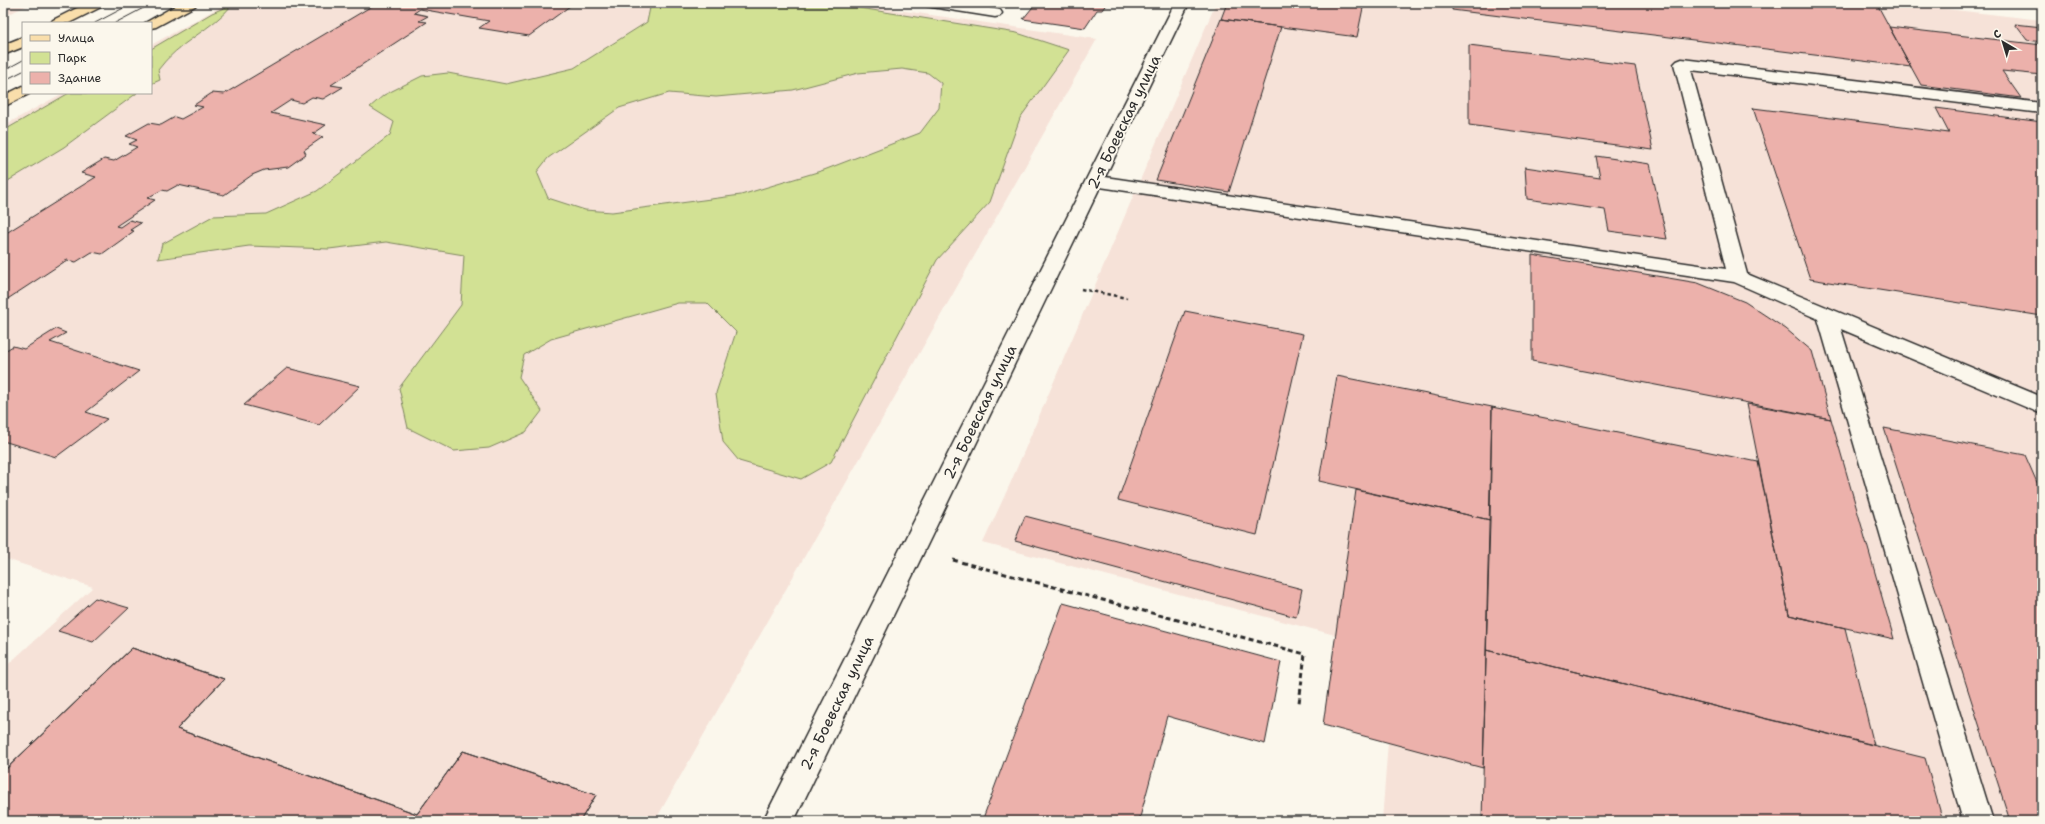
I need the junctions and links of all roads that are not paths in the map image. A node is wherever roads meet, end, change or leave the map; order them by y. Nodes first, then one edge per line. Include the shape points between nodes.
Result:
1 (98, 3) edge
2 (190, 3) edge
3 (932, 3) edge
4 (1182, 3) edge
5 (995, 13) dead end
6 (60, 22) edge
7 (152, 23) edge
8 (22, 42) edge
9 (3, 51) edge
10 (22, 92) edge
11 (3, 102) edge
12 (2042, 108) edge
13 (1094, 181) junction
14 (1738, 277) junction
15 (1827, 315) junction
16 (2042, 406) edge
17 (778, 821) edge
18 (1978, 821) edge

1 - 6 main road
2 - 7 main road
3 - 5 street
4 - 13 street, 2-я Боевская улица
8 - 9 main road
10 - 11 main road
12 - 14 street via 1682,64
13 - 14 street
13 - 17 street, 2-я Боевская улица
14 - 15 street
15 - 16 street
15 - 18 street

